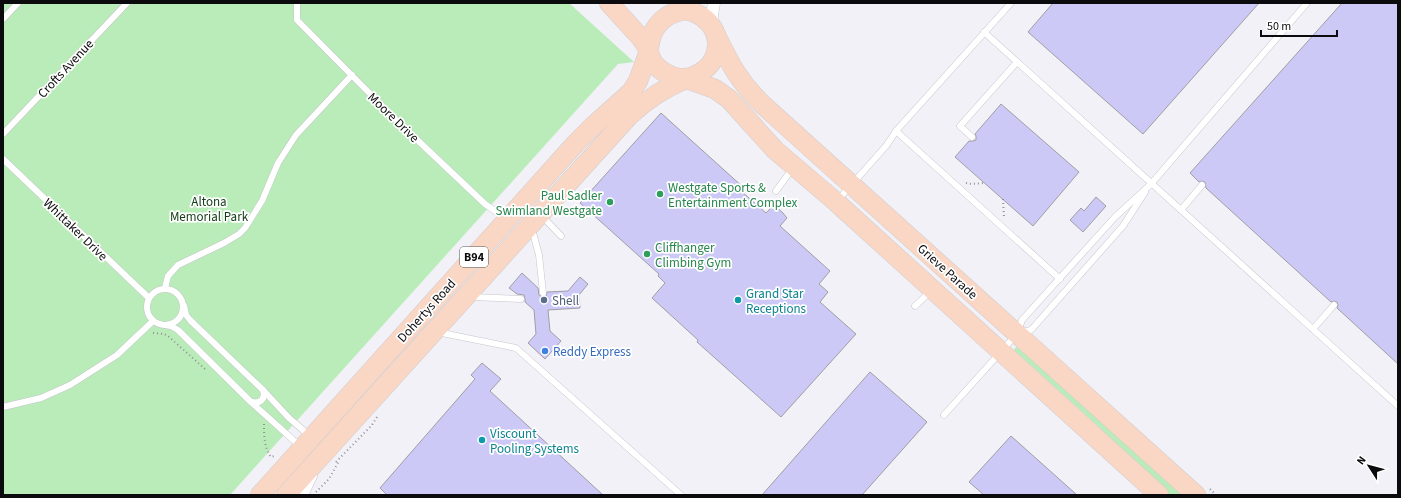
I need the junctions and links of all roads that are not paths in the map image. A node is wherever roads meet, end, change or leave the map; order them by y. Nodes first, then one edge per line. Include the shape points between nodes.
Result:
1 (18, 3) edge
2 (127, 3) edge
3 (297, 3) edge
4 (609, 3) edge
5 (714, 3) edge
6 (1011, 3) edge
7 (1307, 3) edge
8 (689, 8) edge
9 (3, 19) edge
10 (984, 32) junction
11 (715, 33) junction
12 (649, 51) junction
13 (1017, 62) junction
14 (352, 75) junction
15 (687, 79) junction
16 (896, 131) junction
17 (3, 134) edge
18 (972, 137) dead end
19 (3, 159) edge
20 (794, 167) junction
21 (852, 184) junction
22 (1151, 184) junction
23 (1202, 185) dead end
24 (776, 191) dead end
25 (836, 202) junction
26 (1181, 210) junction
27 (510, 217) junction
28 (535, 219) junction
29 (561, 236) dead end
30 (1060, 279) junction
31 (165, 288) junction
32 (932, 290) junction
33 (543, 292) dead end
34 (464, 297) junction
35 (149, 298) junction
36 (521, 299) dead end
37 (1334, 305) dead end
38 (184, 306) junction
39 (916, 306) dead end
40 (153, 320) junction
41 (165, 325) junction
42 (1313, 329) junction
43 (433, 332) junction
44 (1017, 334) junction
45 (1001, 352) junction
46 (263, 390) junction
47 (251, 402) junction
48 (1398, 406) edge
49 (3, 407) edge
50 (944, 415) dead end
51 (307, 443) junction
52 (331, 458) junction
53 (265, 493) edge
54 (286, 495) edge
55 (302, 495) edge
56 (681, 495) edge
57 (1159, 495) edge
58 (1196, 495) edge

1 - 9 lane
2 - 17 lane, Crofts Avenue
3 - 14 lane, Moore Drive via 297,20
4 - 12 main road
5 - 11 street via 712,15
6 - 10 lane
7 - 22 lane
8 - 11 main road via 712,25
8 - 12 main road via 669,14 658,23 652,34
10 - 13 lane
10 - 16 lane
11 - 15 main road, B94 via 718,43 711,63 701,73
11 - 21 main road, Grieve Parade via 733,69 750,93
12 - 15 main road via 655,63 664,72
12 - 27 main road, Dohertys Road / B94 via 631,92 580,139
13 - 18 lane via 960,126
13 - 22 lane
14 - 27 lane, Moore Drive via 485,204 497,213
14 - 31 lane via 296,135 278,163 262,201 245,228 224,243 178,265 168,276
15 - 20 main road, Grieve Parade via 711,87 724,95
15 - 28 main road, Dohertys Road / B94 via 662,90 633,112
16 - 21 lane
16 - 30 lane
19 - 35 lane, Whittaker Drive
20 - 24 lane
20 - 25 main road, Grieve Parade
21 - 25 lane
21 - 44 main road, Grieve Parade
22 - 26 lane
22 - 30 lane via 1115,217
22 - 44 lane via 1123,226 1031,330
23 - 26 lane
25 - 32 main road, Grieve Parade
26 - 42 lane
27 - 51 main road, Dohertys Road / B94
28 - 29 lane
28 - 33 lane
28 - 34 main road, Dohertys Road / B94
30 - 44 lane via 1022,320
31 - 35 lane via 156,290
31 - 38 lane via 178,293
32 - 39 lane
32 - 45 main road, Grieve Parade
34 - 36 lane
34 - 43 main road, Dohertys Road / B94
35 - 40 lane via 147,310
37 - 42 lane
38 - 41 lane via 178,320
38 - 46 lane via 190,320
40 - 41 lane
40 - 49 lane via 117,354 70,385 41,398
41 - 47 lane via 178,330
42 - 48 lane
43 - 52 main road, Dohertys Road / B94
43 - 56 lane via 516,348
44 - 45 lane
44 - 58 main road, Grieve Parade
45 - 50 lane
45 - 57 main road, Grieve Parade
46 - 47 lane via 262,400 257,403
46 - 51 lane via 290,418
47 - 51 lane
51 - 52 main road
51 - 53 main road, Dohertys Road / B94
52 - 54 main road, Dohertys Road / B94
52 - 55 street

